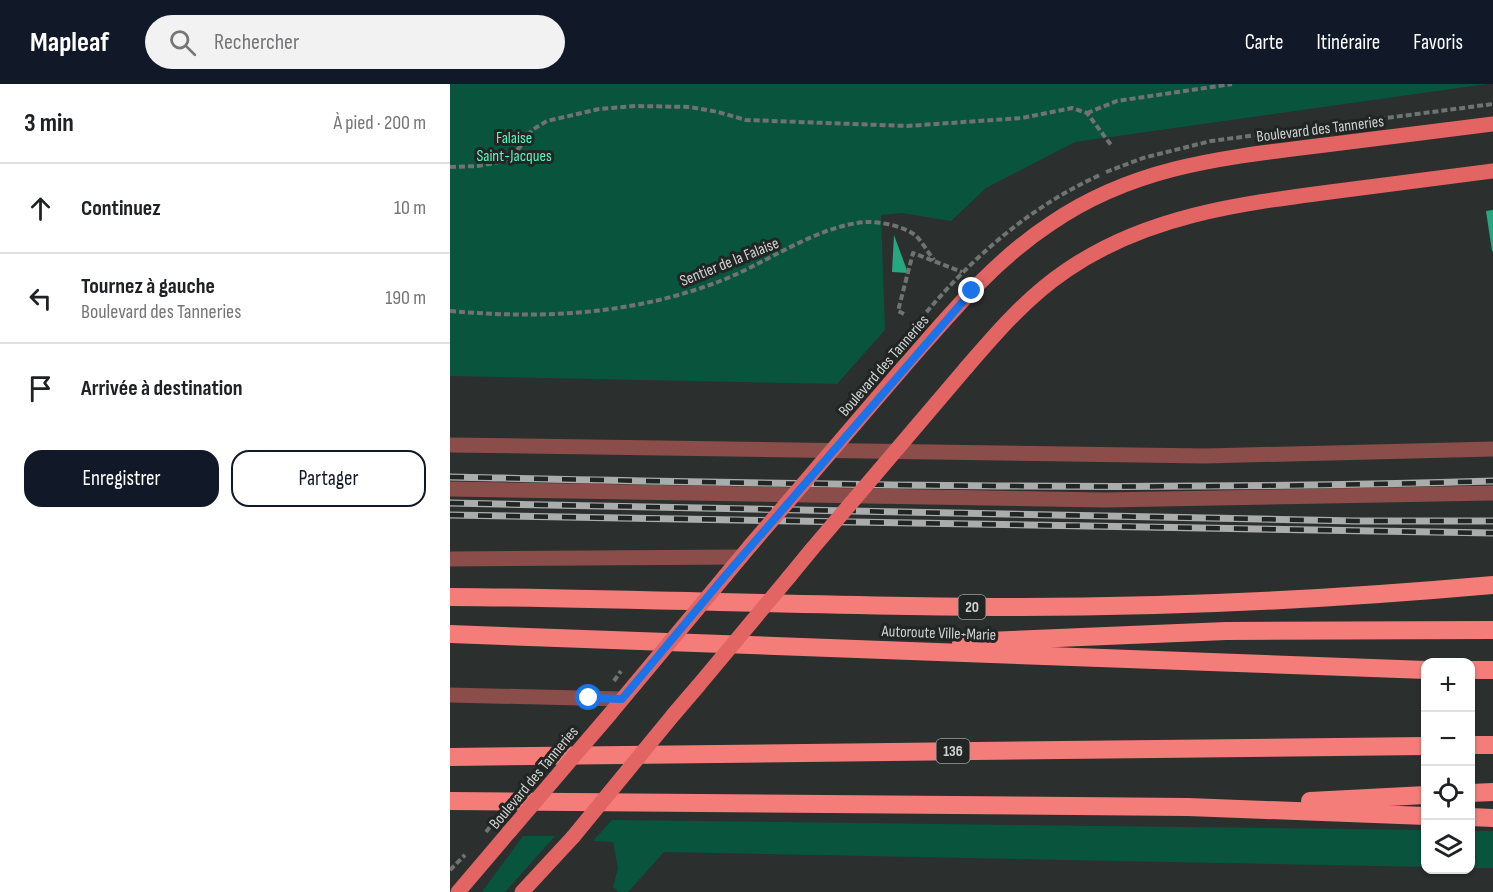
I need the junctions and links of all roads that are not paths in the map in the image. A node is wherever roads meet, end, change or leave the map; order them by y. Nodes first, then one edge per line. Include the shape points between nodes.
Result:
1 (1493, 124) edge
2 (1493, 171) edge
3 (450, 445) edge
4 (1493, 449) edge
5 (450, 489) edge
6 (1493, 493) edge
7 (746, 552) junction
8 (450, 559) edge
9 (1493, 585) edge
10 (450, 597) edge
11 (1493, 630) edge
12 (450, 634) edge
13 (838, 647) junction
14 (1421, 670) edge
15 (1475, 670) edge
16 (1493, 670) edge
17 (450, 695) edge
18 (622, 699) junction
19 (1475, 745) edge
20 (1493, 745) edge
21 (1421, 746) edge
22 (450, 756) edge
23 (1493, 792) edge
24 (1475, 793) edge
25 (1421, 795) edge
26 (450, 801) edge
27 (1188, 807) junction
28 (1421, 816) edge
29 (1475, 817) edge
30 (1493, 818) edge
31 (458, 892) edge
32 (522, 892) edge

1 - 7 main road, Boulevard des Tanneries, bridge via 1209,160 1154,173 1102,193 1049,224 1005,258 901,370
2 - 32 main road, bridge via 1229,206 1162,223 1114,243 1067,270 1024,304 966,368 573,837
3 - 4 lane via 1205,456
5 - 6 lane via 1105,500
7 - 8 lane
7 - 18 main road, Boulevard des Tanneries, bridge
9 - 10 highway, 20 via 1262,602 1110,606
11 - 13 highway via 1226,631
12 - 13 highway, Autoroute Ville-Marie
13 - 14 highway, Autoroute Ville-Marie
15 - 16 highway
17 - 18 lane
18 - 31 main road, Boulevard des Tanneries, bridge
19 - 20 highway
21 - 22 highway, 136
23 - 24 highway
25 - 27 highway
26 - 27 highway
27 - 28 highway
29 - 30 highway

